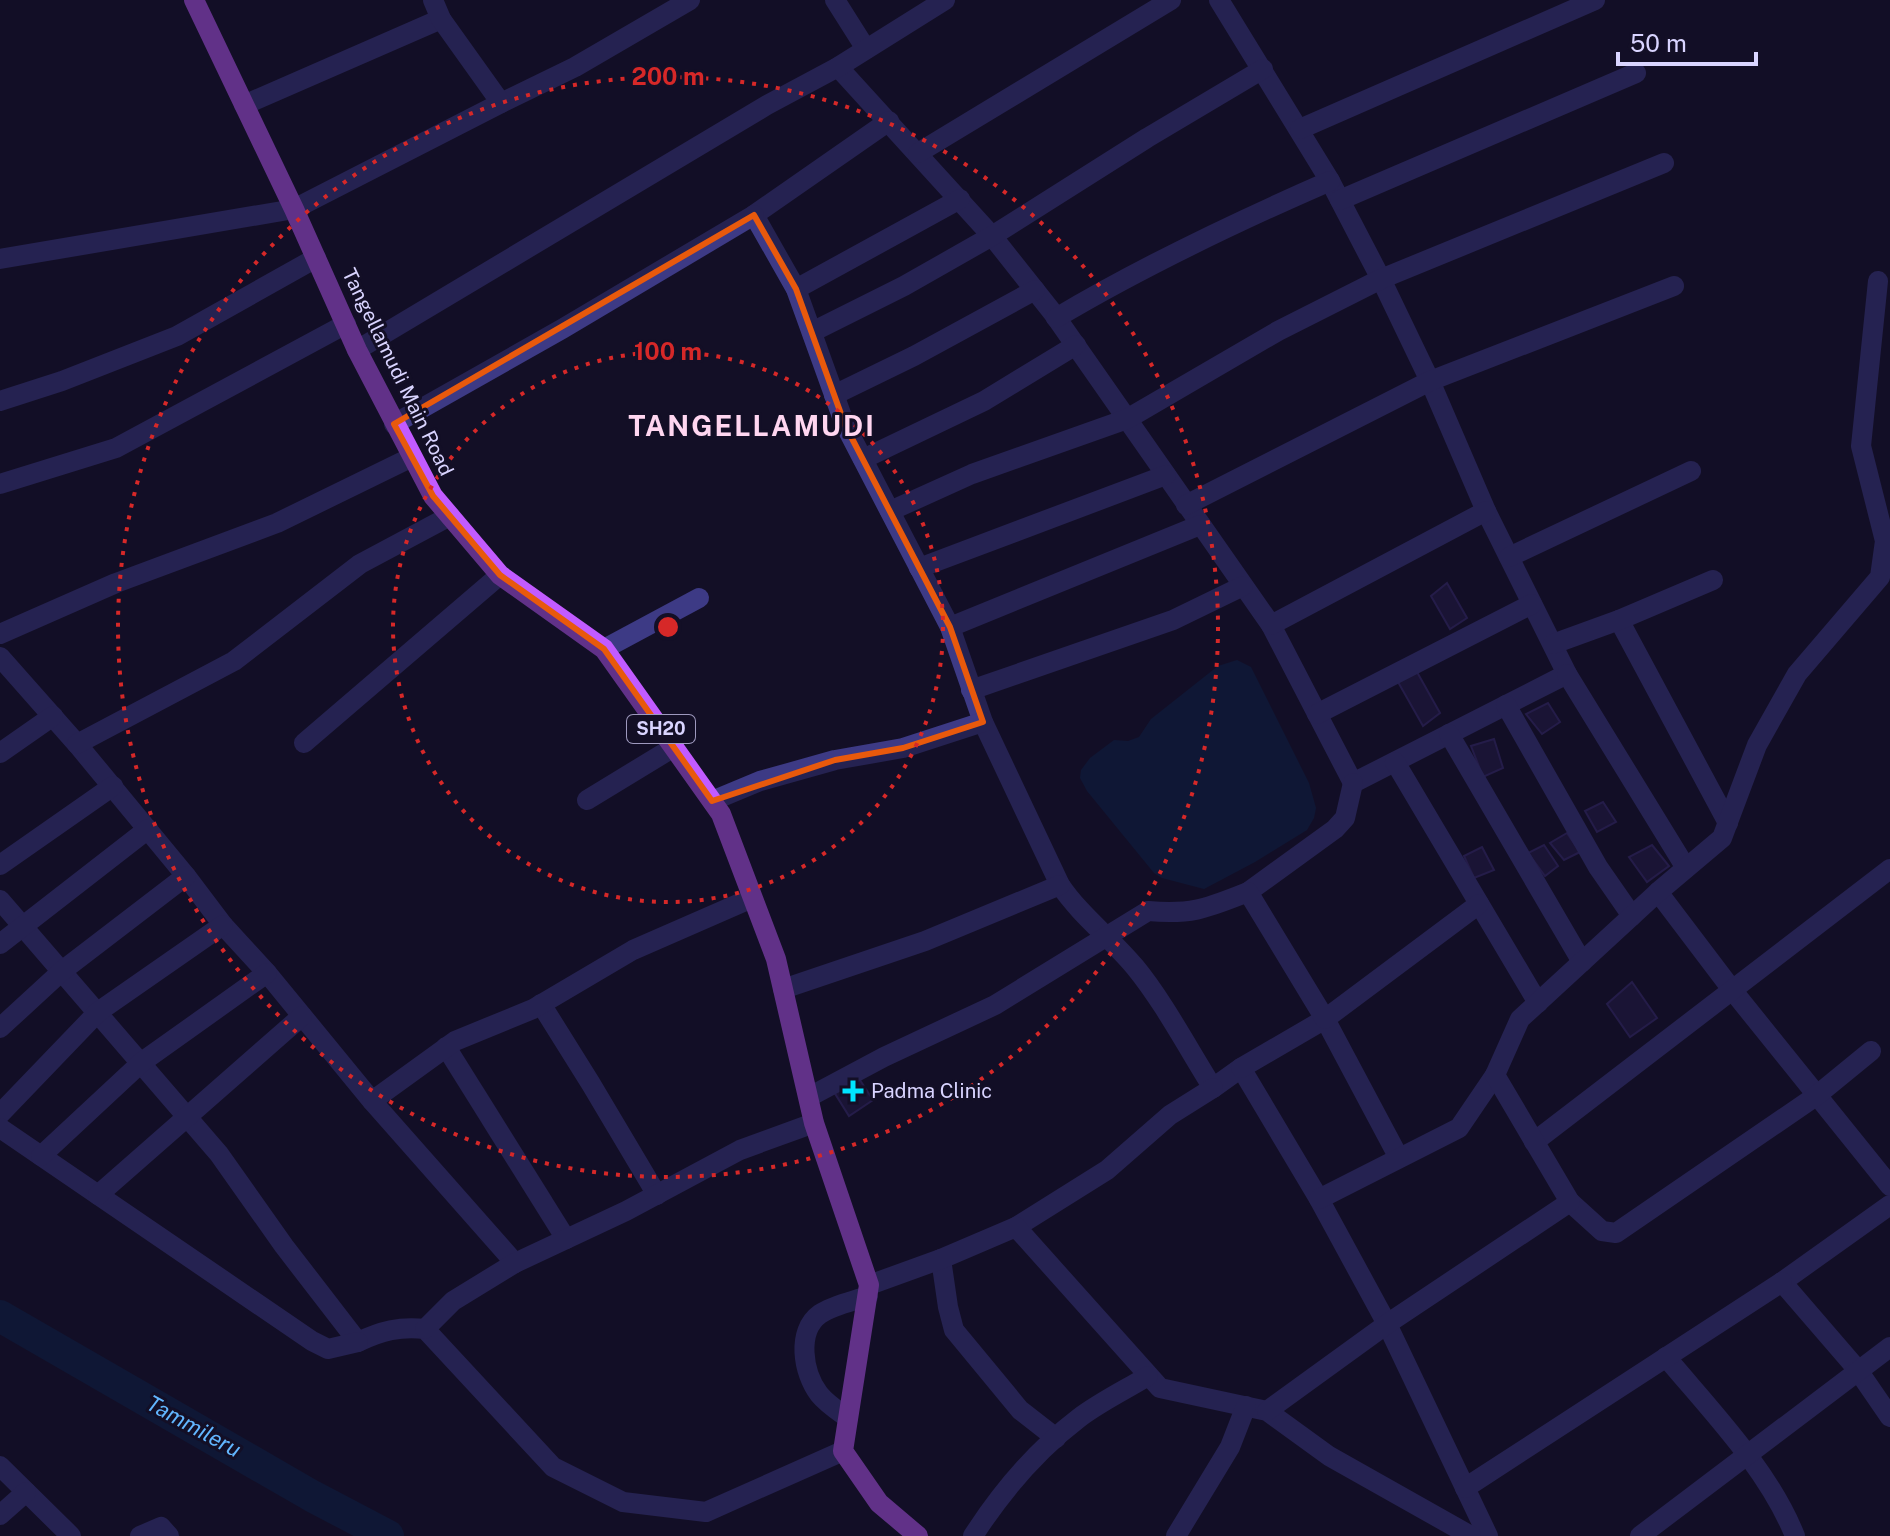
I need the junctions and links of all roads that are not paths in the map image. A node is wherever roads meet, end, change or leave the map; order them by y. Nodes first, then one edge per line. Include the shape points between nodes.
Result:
1 (194, 0) edge
2 (690, 0) edge
3 (835, 0) edge
4 (945, 0) edge
5 (1171, 0) edge
6 (1219, 0) edge
7 (1595, 0) edge
8 (437, 9) edge
9 (866, 49) junction
10 (838, 67) junction
11 (1263, 69) junction
12 (1636, 73) dead end
13 (501, 103) junction
14 (244, 105) junction
15 (889, 121) junction
16 (1300, 129) junction
17 (918, 153) junction
18 (1664, 163) dead end
19 (1335, 190) junction
20 (960, 199) junction
21 (294, 209) junction
22 (754, 215) junction
23 (992, 236) junction
24 (316, 258) junction
25 (0, 259) edge
26 (1381, 279) junction
27 (1878, 281) dead end
28 (1674, 286) dead end
29 (796, 289) junction
30 (1035, 290) junction
31 (1056, 318) junction
32 (346, 324) junction
33 (812, 332) junction
34 (1076, 345) junction
35 (357, 350) junction
36 (1430, 381) junction
37 (834, 395) junction
38 (0, 401) edge
39 (1127, 419) junction
40 (394, 424) junction
41 (412, 457) junction
42 (863, 459) junction
43 (1691, 471) dead end
44 (1166, 475) junction
45 (0, 484) edge
46 (1186, 505) junction
47 (890, 511) junction
48 (1486, 511) junction
49 (450, 516) junction
50 (1200, 525) junction
51 (1509, 557) junction
52 (919, 568) junction
53 (500, 575) junction
54 (1713, 580) dead end
55 (1243, 586) junction
56 (699, 598) dead end
57 (1532, 604) junction
58 (1619, 620) junction
59 (1271, 625) junction
60 (950, 627) junction
61 (0, 634) edge
62 (1553, 644) junction
63 (604, 649) junction
64 (0, 657) edge
65 (1567, 674) junction
66 (971, 690) junction
67 (1506, 705) junction
68 (1317, 714) junction
69 (53, 716) junction
70 (983, 722) junction
71 (1449, 734) junction
72 (304, 743) dead end
73 (77, 744) junction
74 (674, 747) junction
75 (0, 753) edge
76 (1395, 762) junction
77 (1353, 783) junction
78 (113, 786) junction
79 (587, 800) dead end
80 (712, 801) junction
81 (1728, 823) junction
82 (148, 829) junction
83 (0, 865) edge
84 (1686, 868) junction
85 (1890, 869) edge
86 (186, 876) junction
87 (1060, 885) junction
88 (1248, 892) junction
89 (1658, 892) junction
90 (752, 898) junction
91 (0, 900) edge
92 (1479, 904) junction
93 (1632, 916) junction
94 (223, 925) junction
95 (21, 926) junction
96 (1108, 936) junction
97 (0, 944) edge
98 (1582, 962) junction
99 (62, 971) junction
100 (267, 973) junction
101 (783, 989) junction
102 (1733, 991) junction
103 (1538, 1003) junction
104 (541, 1004) junction
105 (98, 1012) junction
106 (302, 1016) junction
107 (1325, 1019) junction
108 (0, 1028) edge
109 (446, 1047) junction
110 (1871, 1051) dead end
111 (142, 1062) junction
112 (1241, 1068) junction
113 (1495, 1075) junction
114 (1213, 1088) junction
115 (1816, 1096) junction
116 (809, 1097) junction
117 (372, 1101) junction
118 (0, 1114) edge
119 (186, 1115) junction
120 (814, 1123) junction
121 (0, 1128) edge
122 (1534, 1142) junction
123 (41, 1156) junction
124 (1399, 1158) junction
125 (1890, 1186) edge
126 (98, 1195) junction
127 (657, 1195) junction
128 (1319, 1199) junction
129 (1570, 1202) junction
130 (1890, 1205) edge
131 (1016, 1227) junction
132 (566, 1239) junction
133 (941, 1259) junction
134 (515, 1263) junction
135 (1782, 1282) junction
136 (868, 1290) junction
137 (1387, 1324) junction
138 (425, 1329) junction
139 (358, 1342) junction
140 (1890, 1347) edge
141 (1666, 1357) junction
142 (1857, 1369) junction
143 (1148, 1376) junction
144 (1257, 1408) junction
145 (1890, 1417) edge
146 (848, 1418) junction
147 (1056, 1438) junction
148 (843, 1451) junction
149 (1745, 1455) junction
150 (0, 1466) edge
151 (1465, 1488) junction
152 (26, 1492) junction
153 (0, 1515) edge
154 (71, 1536) edge
155 (140, 1536) edge
156 (169, 1536) edge
157 (918, 1536) edge
158 (973, 1536) edge
159 (1176, 1536) edge
160 (1471, 1536) edge
161 (1488, 1536) edge
162 (1640, 1536) edge
163 (1795, 1536) edge

1 - 14 main road, Tangellamudi Main Road / SH20
2 - 13 street
3 - 9 street
4 - 9 street
5 - 17 street
6 - 11 street
7 - 16 street
8 - 13 street
8 - 14 street
9 - 10 street
10 - 15 street
10 - 35 street
11 - 16 street
11 - 23 street
12 - 19 street
13 - 21 street
14 - 21 main road, Tangellamudi Main Road / SH20
15 - 17 street
15 - 22 street
16 - 19 street
17 - 20 street
18 - 26 street
19 - 26 street
19 - 31 street via 1235,222
20 - 23 street
20 - 29 street
21 - 24 main road, Tangellamudi Main Road / SH20
21 - 25 street
22 - 29 street
22 - 40 street
23 - 30 street
23 - 33 street
24 - 32 main road, Tangellamudi Main Road / SH20
24 - 38 street via 177,336
26 - 36 street
26 - 39 street via 1278,331
27 - 81 street via 1861,446 1885,541 1880,577 1797,674 1757,745
28 - 36 street
29 - 33 street
30 - 31 street
30 - 37 street
31 - 34 street
32 - 35 main road, Tangellamudi Main Road / SH20
32 - 45 street via 116,448
33 - 37 street
34 - 39 street
34 - 42 street via 984,401
35 - 40 main road, Tangellamudi Main Road / SH20
36 - 46 street
36 - 48 street
37 - 42 street
39 - 44 street
39 - 47 street via 972,474
40 - 41 main road, Tangellamudi Main Road / SH20
41 - 49 main road, Tangellamudi Main Road / SH20
41 - 61 street via 277,523 116,583
42 - 47 street
43 - 51 street
44 - 46 street
44 - 52 street
46 - 50 street
47 - 52 street
48 - 51 street
48 - 59 street
49 - 53 main road, Tangellamudi Main Road / SH20
49 - 73 street via 360,564 234,661
50 - 55 street
50 - 60 street
51 - 57 street
52 - 60 street
53 - 63 main road, Tangellamudi Main Road / SH20
53 - 72 street
54 - 58 street
55 - 59 street
55 - 66 street via 1173,620
56 - 63 street
57 - 62 street
57 - 68 street
58 - 62 street
58 - 81 street
59 - 68 street
60 - 66 street
62 - 65 street
63 - 74 main road, Tangellamudi Main Road / SH20
64 - 69 street
65 - 67 street
65 - 84 street
66 - 70 street
67 - 71 street
67 - 93 street via 1598,867
68 - 77 street
69 - 73 street
69 - 75 street
70 - 80 street via 903,748 760,781
70 - 87 street
71 - 76 street
71 - 98 street
73 - 78 street
74 - 79 street
74 - 80 main road, Tangellamudi Main Road / SH20
76 - 77 street
76 - 92 street
77 - 88 street via 1345,818 1335,829
78 - 82 street
78 - 83 street
80 - 90 main road, Tangellamudi Main Road / SH20
81 - 84 street via 1722,838
82 - 86 street
82 - 95 street
84 - 89 street
85 - 102 street
86 - 94 street
86 - 99 street
87 - 96 street via 1074,906
87 - 101 street via 925,941
88 - 96 street via 1207,909 1148,911
88 - 107 street
89 - 93 street
89 - 102 street
90 - 101 main road, Tangellamudi Main Road / SH20
90 - 104 street via 633,950
91 - 95 street
92 - 103 street
92 - 107 street
93 - 98 street
94 - 100 street
94 - 105 street
95 - 97 street
95 - 99 street
96 - 114 street via 1138,970
96 - 116 street via 995,1005
98 - 103 street
99 - 105 street
99 - 108 street
100 - 106 street
100 - 111 street
101 - 116 main road, Tangellamudi Main Road / SH20
102 - 115 street
102 - 122 street
103 - 113 street via 1520,1019
104 - 109 street
104 - 127 street
105 - 111 street
105 - 118 street
106 - 117 street
106 - 119 street
107 - 112 street
107 - 124 street
109 - 117 street
109 - 132 street
110 - 115 street
111 - 119 street
111 - 123 street
112 - 114 street
112 - 128 street
113 - 122 street
113 - 124 street via 1459,1128
114 - 131 street via 1170,1115 1107,1170
115 - 125 street
115 - 129 street via 1616,1233 1602,1231
116 - 120 main road, Tangellamudi Main Road / SH20
117 - 134 street
119 - 126 street
119 - 139 street
120 - 127 street via 740,1150
120 - 136 main road, Tangellamudi Main Road / SH20
121 - 123 street
122 - 129 street
123 - 126 street
124 - 128 street
126 - 139 street via 312,1341 328,1349
127 - 132 street
128 - 137 street
129 - 137 street
130 - 135 street
131 - 133 street
131 - 143 street
132 - 134 street
133 - 136 street
133 - 147 street via 954,1330 1020,1410
134 - 138 street via 453,1301
135 - 141 street
135 - 142 street
136 - 146 main road, Tangellamudi Main Road / SH20
136 - 146 street via 820,1314 802,1348 816,1391
137 - 144 street
137 - 151 street
138 - 139 street via 380,1331
138 - 148 street via 553,1467 623,1502 706,1512
140 - 142 street
141 - 149 street
141 - 151 street
142 - 145 street
142 - 149 street
143 - 144 street via 1160,1388
143 - 147 street via 1081,1416
144 - 159 street
144 - 160 street via 1329,1456
146 - 148 main road, Tangellamudi Main Road / SH20
147 - 158 street via 1037,1453
148 - 157 main road via 879,1503
149 - 162 street
149 - 163 street via 1786,1513
150 - 152 street
151 - 161 street
152 - 153 street
152 - 154 street
155 - 156 street via 161,1527

